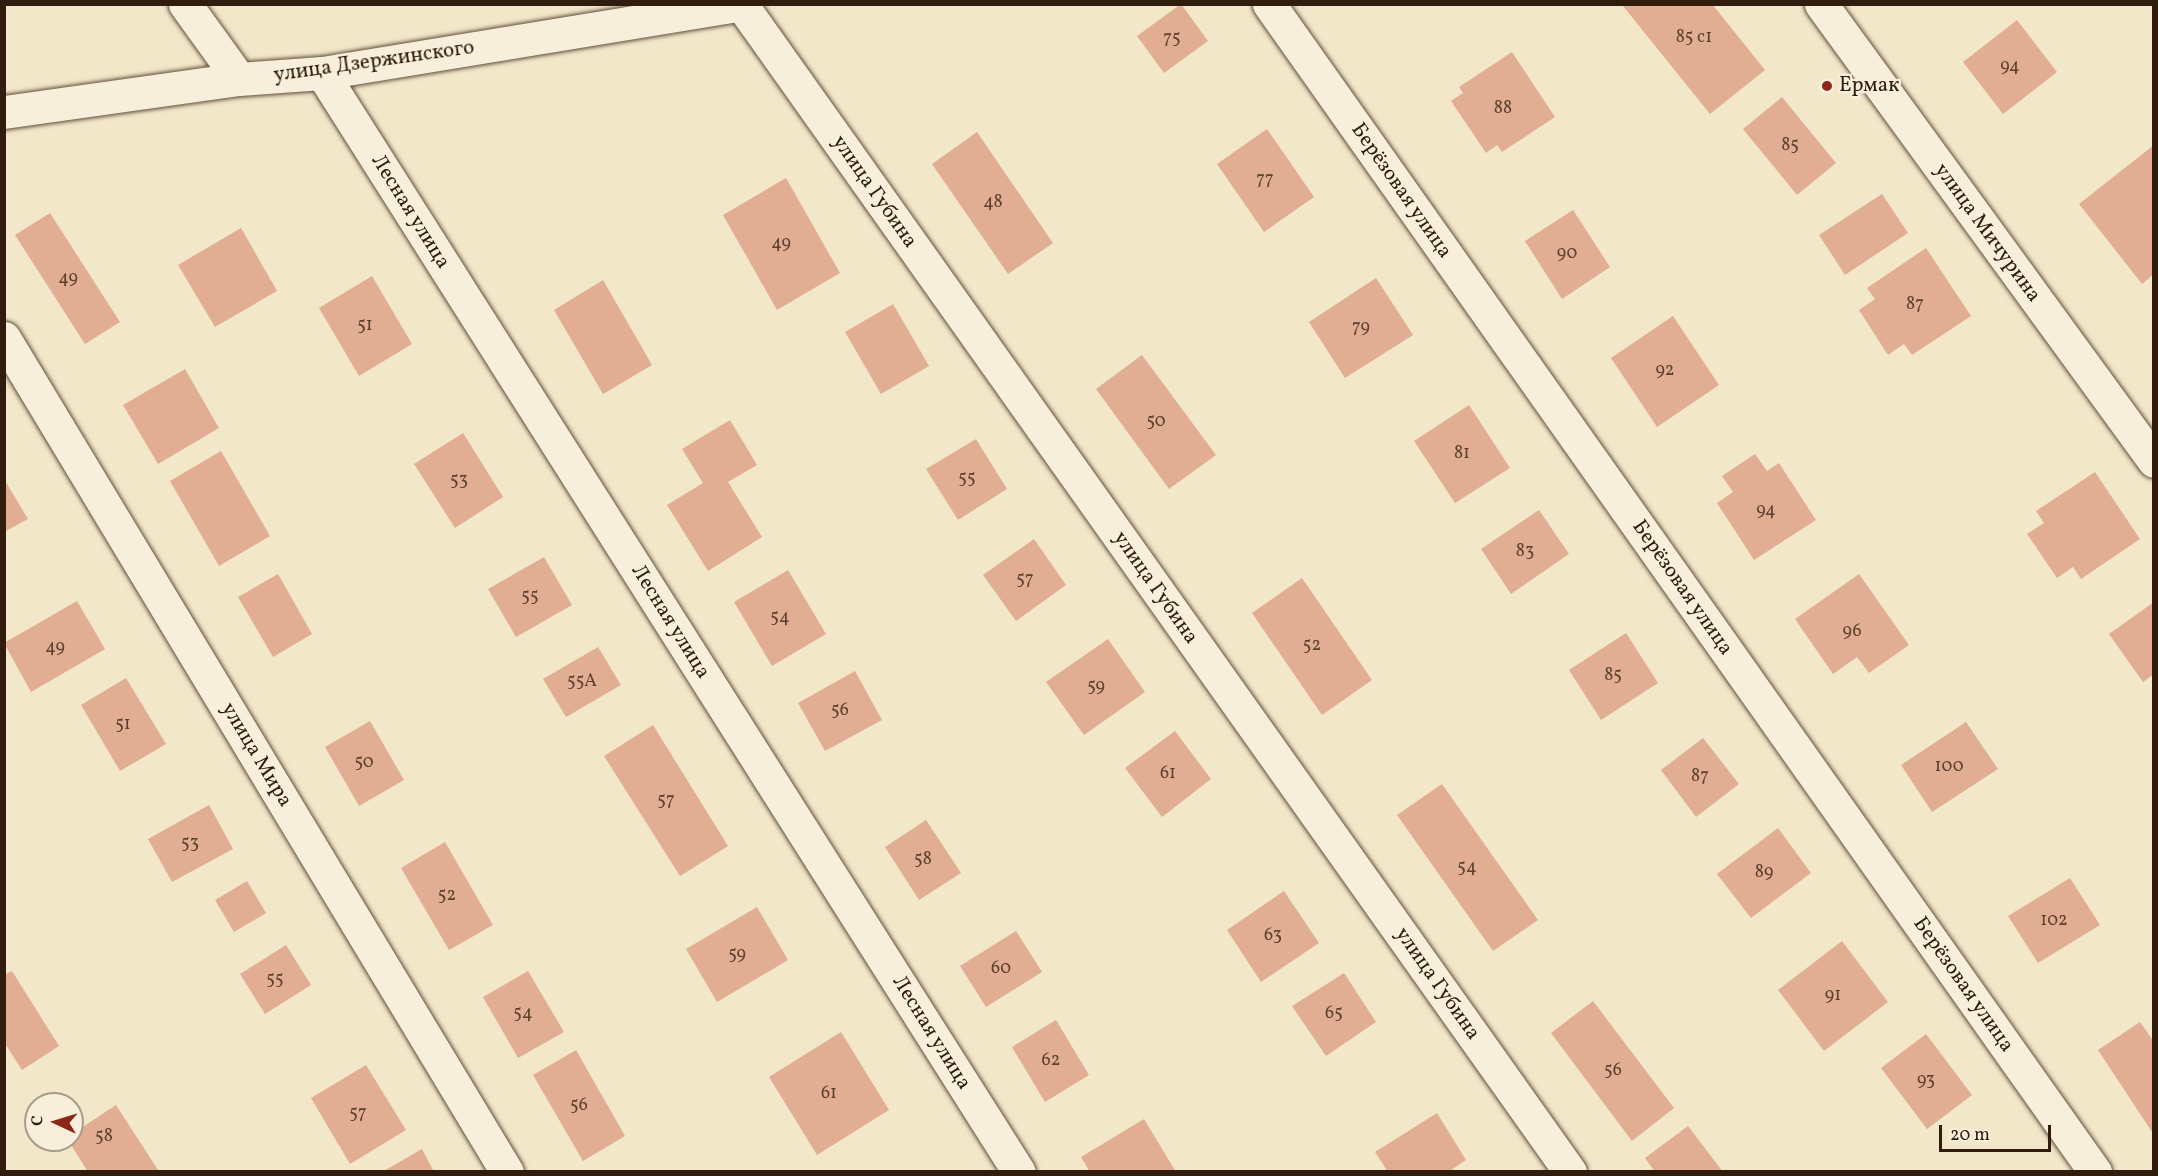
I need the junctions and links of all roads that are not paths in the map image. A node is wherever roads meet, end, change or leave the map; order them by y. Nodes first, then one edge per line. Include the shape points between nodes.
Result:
1 (185, 4) edge
2 (741, 4) edge
3 (1269, 4) edge
4 (1821, 4) edge
5 (322, 73) junction
6 (239, 79) junction
7 (4, 112) edge
8 (4, 338) edge
9 (2154, 461) edge
10 (507, 1172) edge
11 (1019, 1172) edge
12 (1569, 1172) edge
13 (2095, 1172) edge

1 - 6 street
2 - 5 street, улица Дзержинского
2 - 12 street, улица Губина
3 - 13 street, Берёзовая улица
4 - 9 street, улица Мичурина
5 - 6 street, улица Дзержинского
5 - 11 street, Лесная улица
6 - 7 street, улица Дзержинского
8 - 10 street, улица Мира

